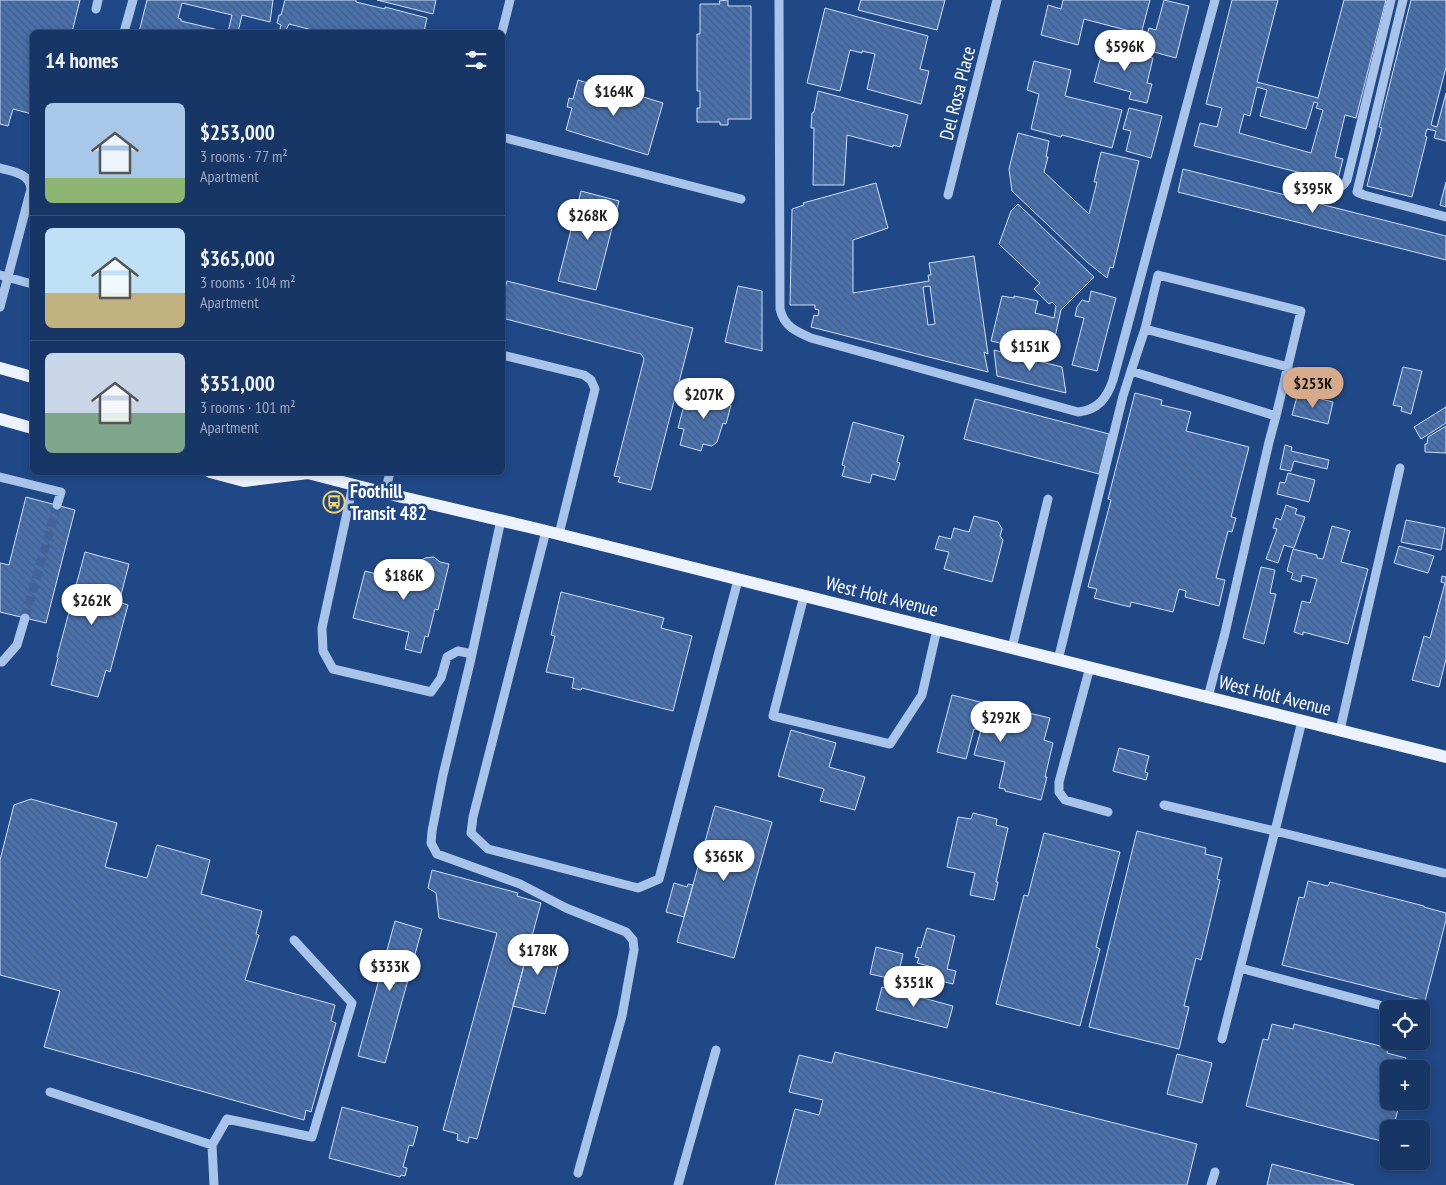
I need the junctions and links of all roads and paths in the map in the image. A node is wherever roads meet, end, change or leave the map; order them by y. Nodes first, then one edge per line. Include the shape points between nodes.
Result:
1 (133, 0) edge
2 (510, 0) edge
3 (779, 0) edge
4 (998, 0) edge
5 (1215, 0) edge
6 (1390, 0) edge
7 (1403, 0) edge
8 (125, 30) edge
9 (502, 30) edge
10 (505, 138) edge
11 (0, 168) edge
12 (30, 181) edge
13 (1307, 186) dead end
14 (30, 188) edge
15 (948, 195) dead end
16 (741, 199) dead end
17 (1446, 217) edge
18 (4, 276) edge
19 (30, 283) edge
20 (0, 307) edge
21 (1145, 329) junction
22 (505, 355) edge
23 (1288, 367) junction
24 (0, 368) edge
25 (1131, 371) junction
26 (30, 376) edge
27 (1276, 416) junction
28 (0, 419) edge
29 (30, 427) edge
30 (1400, 468) dead end
31 (221, 475) edge
32 (292, 475) edge
33 (316, 475) edge
34 (389, 475) edge
35 (0, 477) edge
36 (353, 485) junction
37 (385, 493) junction
38 (1048, 499) dead end
39 (57, 505) tunnel mouth
40 (501, 520) junction
41 (546, 531) junction
42 (559, 534) junction
43 (738, 580) junction
44 (804, 596) junction
45 (24, 618) tunnel mouth
46 (937, 629) junction
47 (1012, 648) junction
48 (472, 654) junction
49 (1058, 660) junction
50 (0, 662) edge
51 (1090, 667) junction
52 (1208, 697) junction
53 (1302, 721) junction
54 (1340, 730) junction
55 (1446, 757) edge
56 (1164, 805) dead end
57 (1108, 812) dead end
58 (1275, 831) junction
59 (1444, 873) dead end
60 (294, 940) dead end
61 (1240, 968) junction
62 (1380, 1005) edge
63 (1222, 1039) dead end
64 (716, 1050) dead end
65 (50, 1092) dead end
66 (212, 1145) junction
67 (1215, 1172) dead end
68 (578, 1173) dead end
69 (214, 1185) edge
70 (678, 1185) edge
71 (1211, 1185) edge

1 - 8 street
2 - 9 street
3 - 5 street via 780,309 784,321 795,331 811,338 1078,412 1096,407 1109,392 1113,380
4 - 15 street, Del Rosa Place
6 - 13 street via 1347,180 1340,189 1331,192
7 - 17 street via 1356,188 1359,194
10 - 16 street
11 - 12 street via 24,175
14 - 18 street
18 - 19 street
18 - 20 street
21 - 23 street
21 - 23 street via 1158,275 1302,312
21 - 25 street
22 - 42 street via 584,375 595,389
23 - 27 street
24 - 26 main road
25 - 27 street
25 - 49 street
27 - 52 street
28 - 29 main road
30 - 54 street
31 - 32 main road, West Holt Avenue via 244,481
33 - 36 main road, West Holt Avenue
34 - 37 street
35 - 39 street via 61,492
36 - 37 main road, West Holt Avenue
36 - 48 street via 322,628 323,651 333,669 431,692 441,678 447,657 458,651
37 - 40 main road, West Holt Avenue
38 - 47 street
40 - 41 main road, West Holt Avenue
40 - 48 street
41 - 42 main road, West Holt Avenue
41 - 43 street via 471,833 488,849 638,888 659,879
42 - 43 main road, West Holt Avenue
43 - 44 main road, West Holt Avenue
44 - 46 main road, West Holt Avenue
44 - 46 street via 773,716 890,744 922,695
45 - 50 street via 17,645
46 - 47 main road, West Holt Avenue
47 - 49 main road, West Holt Avenue
48 - 68 street via 432,831 431,843 437,854 520,884 566,908 626,932 633,940 622,1016
49 - 51 main road, West Holt Avenue
51 - 52 main road, West Holt Avenue
51 - 57 street via 1059,792 1065,800
52 - 53 main road, West Holt Avenue
53 - 54 main road, West Holt Avenue
53 - 58 street
54 - 55 main road, West Holt Avenue
56 - 58 street
58 - 59 street
58 - 61 street
60 - 66 street via 352,1003 312,1137 227,1119
61 - 62 street
61 - 63 street
64 - 70 street
65 - 66 street
66 - 69 street
67 - 71 street

